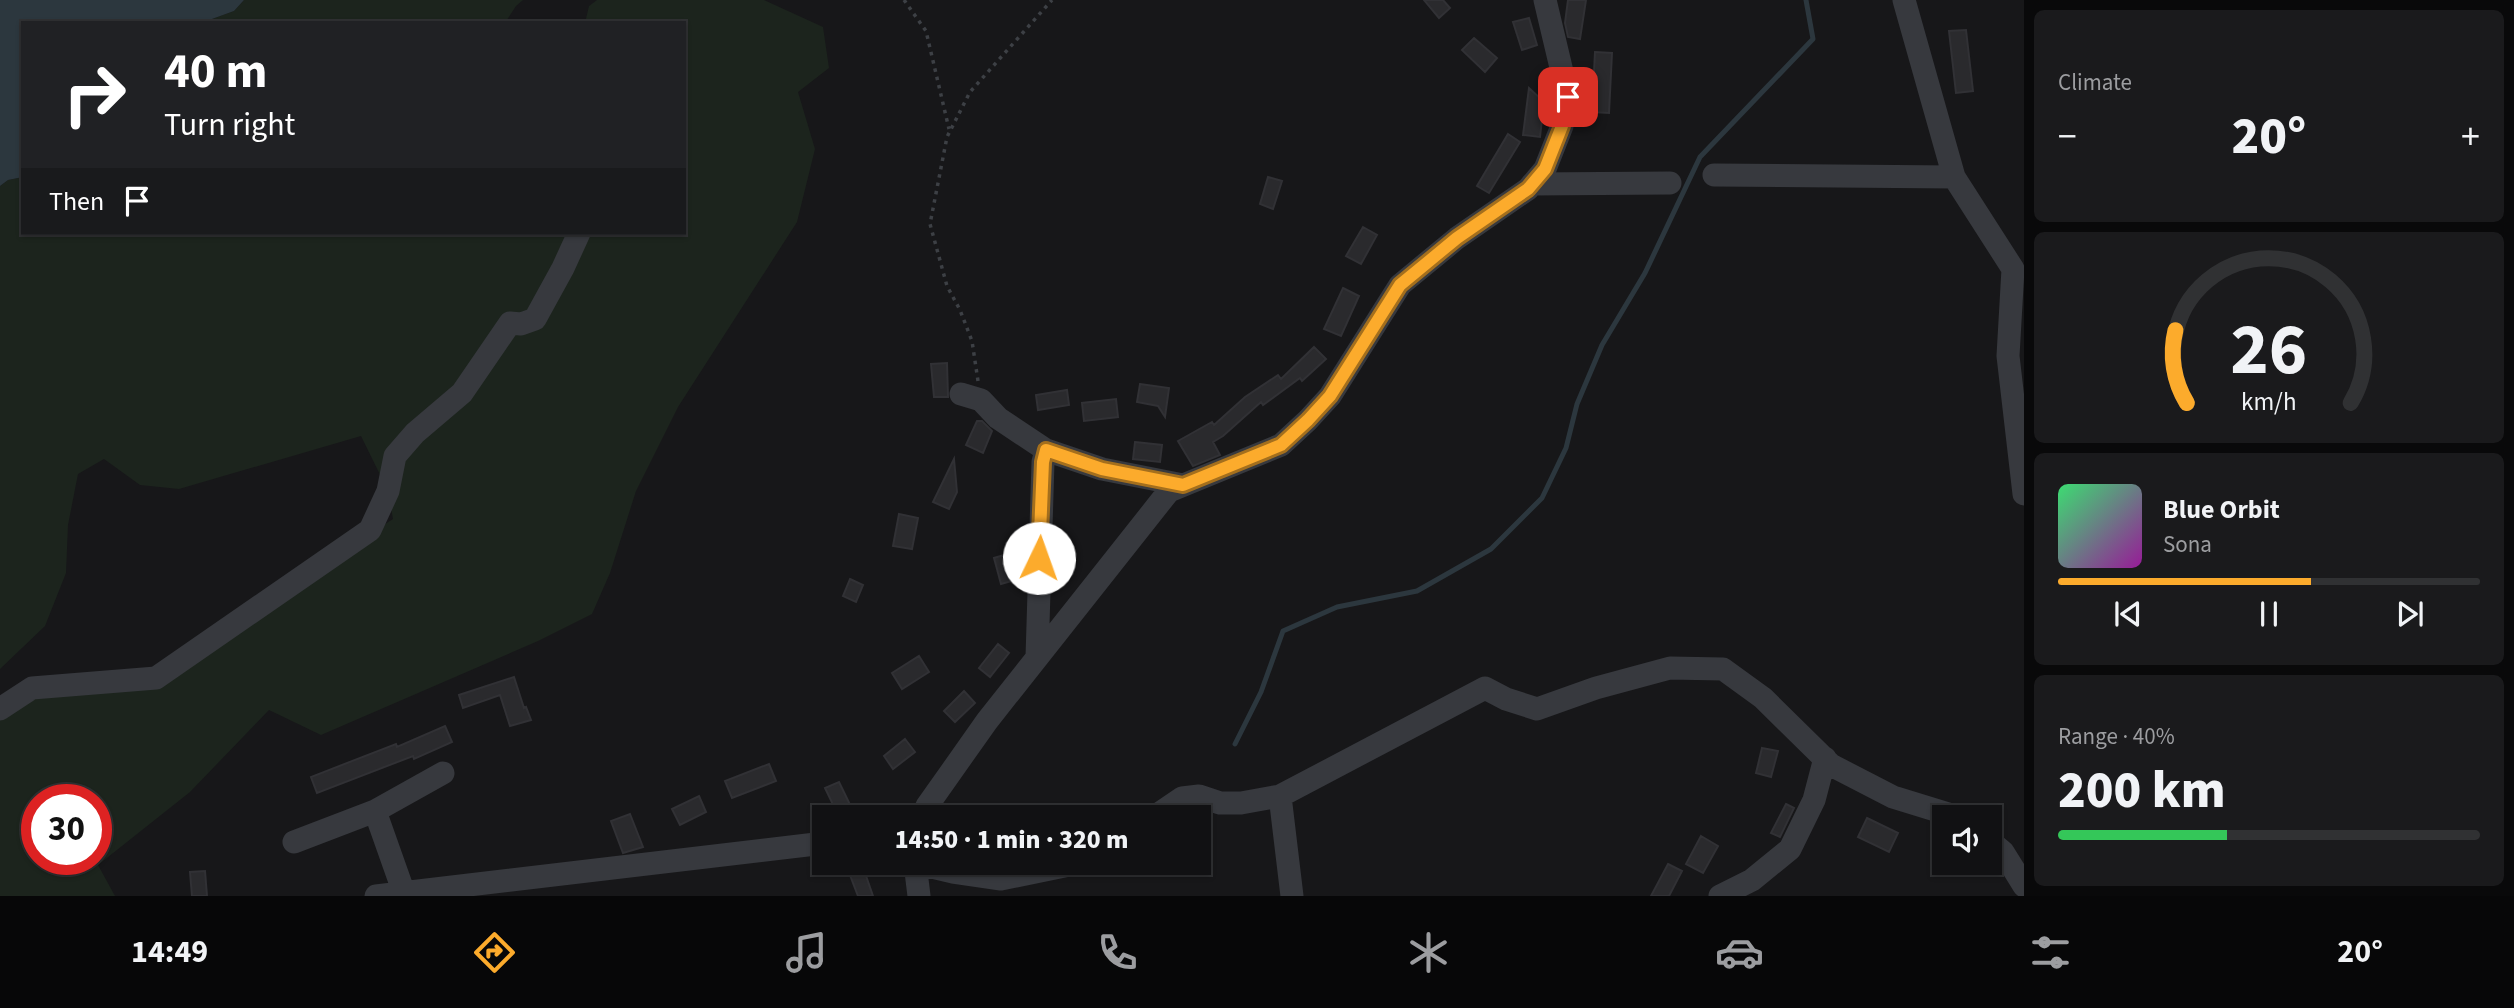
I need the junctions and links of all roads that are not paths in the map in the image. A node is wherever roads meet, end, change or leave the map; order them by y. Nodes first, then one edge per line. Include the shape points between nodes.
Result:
1 (1545, 0) edge
2 (1904, 0) edge
3 (1714, 175) dead end
4 (1954, 177) junction
5 (1670, 183) dead end
6 (1532, 184) junction
7 (578, 235) edge
8 (971, 397) road end
9 (1046, 450) junction
10 (1183, 485) junction
11 (2024, 494) edge
12 (1037, 657) junction
13 (0, 709) edge
14 (1825, 758) junction
15 (443, 773) dead end
16 (1280, 796) junction
17 (928, 805) edge
18 (1171, 805) edge
19 (1932, 809) edge
20 (375, 811) junction
21 (293, 842) dead end
22 (812, 844) edge
23 (2002, 851) edge
24 (916, 875) edge
25 (974, 875) edge
26 (1020, 875) edge
27 (2024, 886) edge
28 (404, 892) junction
29 (376, 896) edge
30 (919, 896) edge
31 (1292, 896) edge
32 (1720, 896) edge

1 - 6 street via 1568,97 1545,169
2 - 4 street
3 - 4 street
4 - 11 street via 2013,269 2008,356
5 - 6 street
6 - 10 street via 1400,285 1330,396 1281,445
7 - 13 street via 535,319 510,323 462,393 395,456 388,491 370,530 156,678 32,688
8 - 9 street
9 - 10 street via 1102,469
9 - 12 street
10 - 12 street via 1169,491
12 - 17 street
14 - 16 street via 1763,698 1723,669 1670,668 1538,709 1485,688
14 - 19 street via 1893,797
14 - 32 street via 1814,800 1790,849 1752,880
15 - 20 street
16 - 18 street via 1241,803 1182,797
16 - 31 street
20 - 21 street
20 - 28 street
22 - 28 street
23 - 27 street
24 - 30 street
25 - 26 street via 1001,879
28 - 29 street

